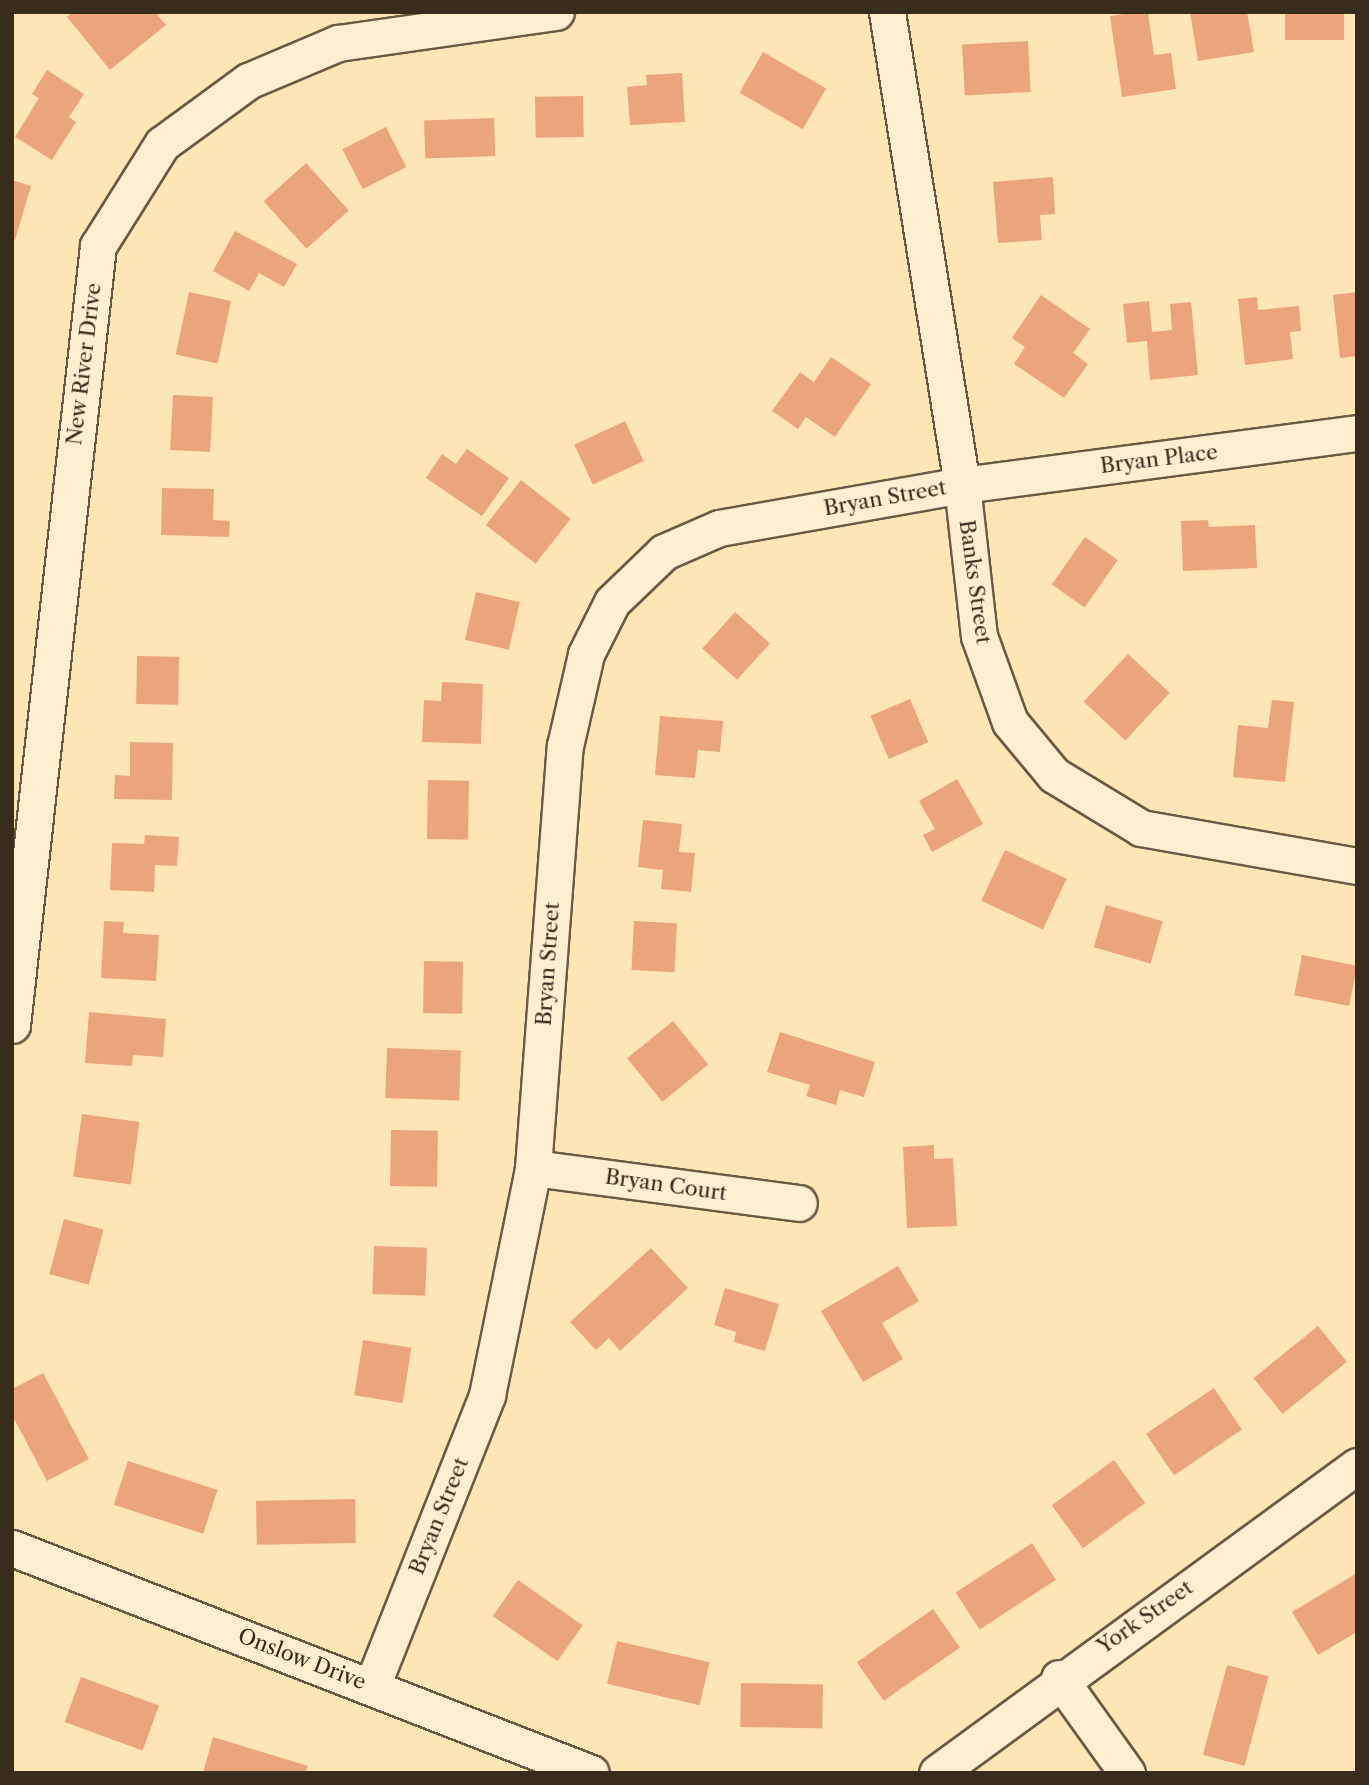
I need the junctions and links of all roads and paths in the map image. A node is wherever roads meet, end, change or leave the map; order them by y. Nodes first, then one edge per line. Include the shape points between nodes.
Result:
1 (556, 12) edge
2 (887, 12) edge
3 (1357, 433) edge
4 (962, 485) junction
5 (1357, 866) edge
6 (12, 1025) edge
7 (533, 1168) junction
8 (799, 1203) dead end
9 (1357, 1466) edge
10 (12, 1548) edge
11 (1059, 1678) junction
12 (372, 1686) junction
13 (591, 1773) edge
14 (937, 1773) edge
15 (1127, 1773) edge

1 - 6 street, New River Drive via 338,43 248,81 162,144 98,246
2 - 4 street, Banks Street
3 - 4 street, Bryan Place
4 - 5 street, Banks Street via 979,636 1010,722 1054,775 1141,828
4 - 7 street, Bryan Street via 719,528 664,552 612,602 586,654 565,746
7 - 8 street, Bryan Court
7 - 12 street, Bryan Street via 487,1395
9 - 11 street, York Street
10 - 12 street, Onslow Drive
11 - 14 street, York Street
11 - 15 street
12 - 13 street, Onslow Drive

